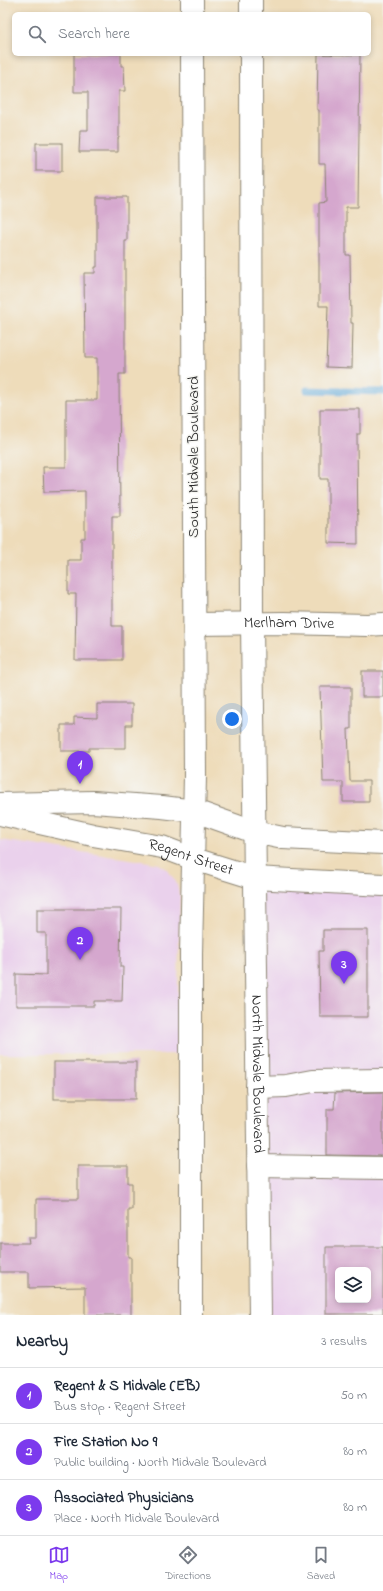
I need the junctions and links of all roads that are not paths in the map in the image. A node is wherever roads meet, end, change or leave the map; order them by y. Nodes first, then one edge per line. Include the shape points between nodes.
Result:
1 (192, 0) edge
2 (251, 0) edge
3 (192, 12) edge
4 (251, 12) edge
5 (192, 56) edge
6 (251, 56) edge
7 (195, 624) junction
8 (252, 624) junction
9 (383, 624) edge
10 (0, 804) edge
11 (195, 811) junction
12 (0, 814) edge
13 (254, 832) junction
14 (383, 843) edge
15 (194, 860) junction
16 (255, 878) junction
17 (383, 885) edge
18 (383, 1080) edge
19 (257, 1087) junction
20 (258, 1166) junction
21 (383, 1168) edge
22 (191, 1315) edge
23 (260, 1315) edge

1 - 3 main road
2 - 4 main road
5 - 7 main road, South Midvale Boulevard
6 - 8 main road
7 - 8 main road, Merlham Drive
7 - 11 main road, South Midvale Boulevard
8 - 9 main road, Merlham Drive
8 - 13 main road
10 - 11 main road via 93,802
11 - 13 main road
11 - 15 main road, South Midvale Boulevard
12 - 15 main road, Regent Street via 93,835 162,847
13 - 14 main road via 283,838
13 - 16 main road, North Midvale Boulevard
15 - 16 main road, Regent Street
15 - 22 main road via 191,953
16 - 17 main road, Regent Street
16 - 19 main road, North Midvale Boulevard
18 - 19 main road
19 - 20 main road, North Midvale Boulevard
20 - 21 main road
20 - 23 main road, North Midvale Boulevard

